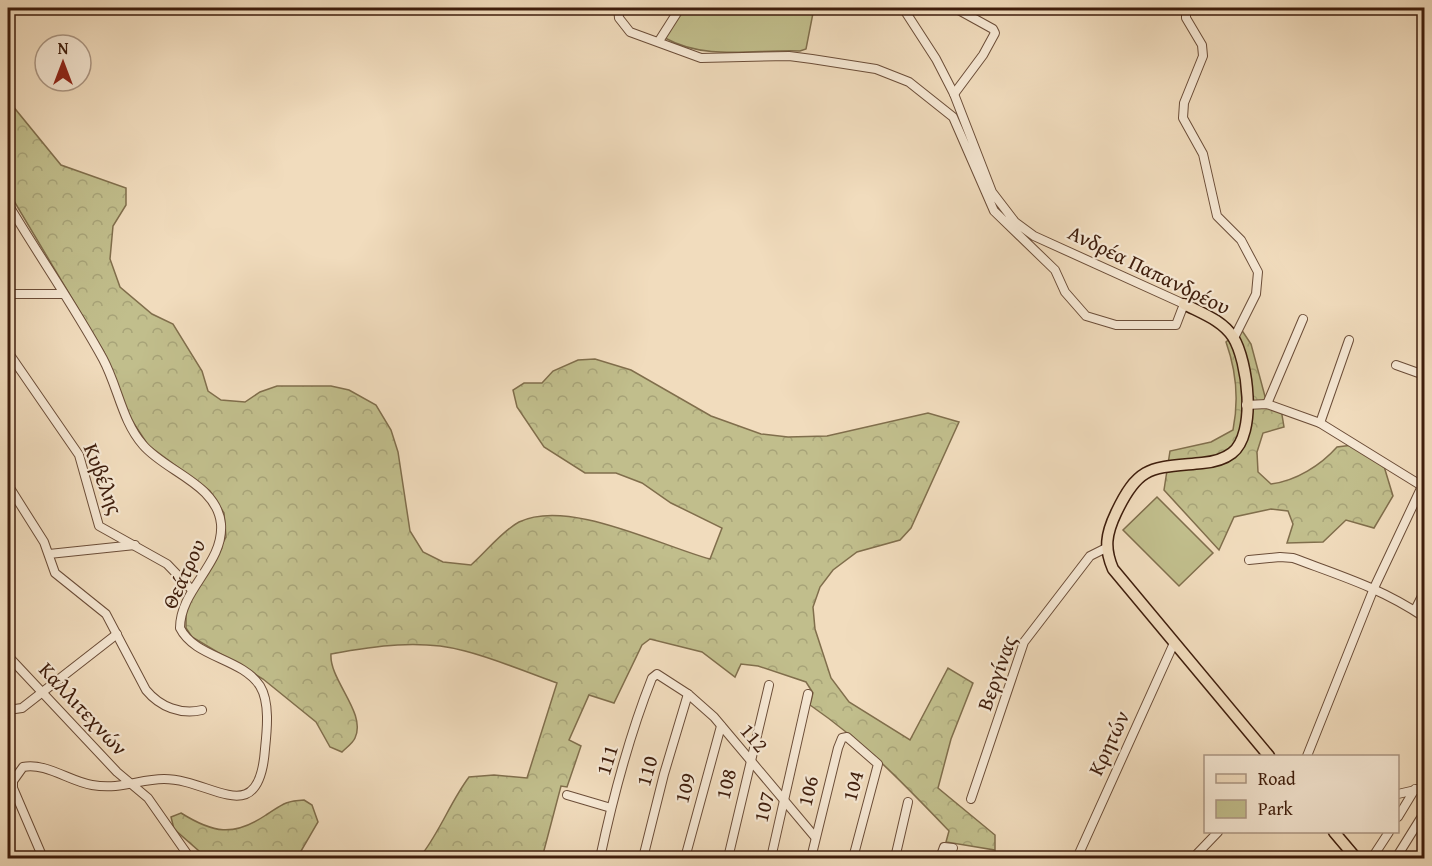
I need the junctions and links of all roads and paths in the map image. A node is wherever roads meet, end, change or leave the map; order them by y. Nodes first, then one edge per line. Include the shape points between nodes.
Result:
1 (618, 8) edge
2 (680, 8) edge
3 (903, 8) edge
4 (955, 8) edge
5 (1186, 8) edge
6 (659, 41) junction
7 (954, 94) junction
8 (8, 204) edge
9 (8, 294) edge
10 (62, 294) junction
11 (1184, 304) junction
12 (1303, 319) dead end
13 (1234, 338) junction
14 (1349, 340) dead end
15 (8, 352) edge
16 (1396, 365) dead end
17 (1425, 375) edge
18 (1267, 404) junction
19 (1246, 405) junction
20 (1320, 423) junction
21 (1424, 484) edge
22 (8, 485) edge
23 (137, 545) junction
24 (1106, 548) junction
25 (49, 554) junction
26 (1249, 560) dead end
27 (1374, 588) junction
28 (192, 590) junction
29 (1425, 592) edge
30 (1414, 610) junction
31 (1425, 617) edge
32 (117, 634) junction
33 (1174, 643) junction
34 (8, 656) edge
35 (655, 675) joint
36 (769, 684) dead end
37 (41, 692) junction
38 (688, 694) junction
39 (808, 694) dead end
40 (8, 710) edge
41 (202, 710) dead end
42 (721, 726) junction
43 (847, 737) joint
44 (1268, 755) edge
45 (1307, 755) edge
46 (750, 763) junction
47 (135, 785) junction
48 (1420, 789) edge
49 (1399, 794) edge
50 (567, 795) dead end
51 (971, 799) dead end
52 (785, 802) junction
53 (908, 802) dead end
54 (611, 808) junction
55 (1425, 813) edge
56 (1399, 816) edge
57 (1216, 833) edge
58 (1336, 833) edge
59 (1388, 833) edge
60 (815, 837) junction
61 (953, 848) dead end
62 (43, 858) edge
63 (190, 858) edge
64 (600, 858) edge
65 (643, 858) edge
66 (686, 858) edge
67 (728, 858) edge
68 (771, 858) edge
69 (811, 858) edge
70 (854, 858) edge
71 (895, 858) edge
72 (940, 858) edge
73 (1077, 858) edge
74 (1193, 858) edge
75 (1356, 858) edge
76 (1372, 858) edge
77 (1396, 858) edge

1 - 6 street via 630,32
2 - 6 street
3 - 7 street, Ανδρέα Παπανδρέου
4 - 7 street via 995,33
5 - 13 street via 1186,18 1202,45 1203,56 1184,103 1183,118 1203,154 1217,216 1241,240 1258,272 1256,294
6 - 11 street via 701,58 789,56 876,69 909,82 953,117 994,211 1055,270 1065,292 1086,315 1116,324 1176,325
7 - 11 street, Ανδρέα Παπανδρέου via 992,192 1015,222 1034,236
8 - 10 street, Θεάτρου
9 - 10 street
10 - 28 street, Θεάτρου via 106,365 133,432 145,447 207,495 219,513 221,536
11 - 13 main road, Ανδρέα Παπανδρέου via 1218,321
12 - 18 street
13 - 19 main road, Ανδρέα Παπανδρέου via 1243,366
14 - 20 street
15 - 23 street, Κυβέλης via 79,455 99,526
16 - 17 street
18 - 19 street
18 - 20 street
19 - 24 main road, Ανδρέα Παπανδρέου via 1246,431 1231,454 1214,462 1166,466 1137,477 1108,530
20 - 21 street
21 - 27 street
22 - 25 street
23 - 25 street
23 - 28 street, Κυβέλης via 167,564
24 - 33 main road via 1113,569
24 - 51 street, Βεργίνας via 1090,556 1024,642
25 - 32 street via 55,573 95,603
26 - 27 street via 1287,556
27 - 30 street
27 - 45 street
28 - 47 street, Θεάτρου via 180,618 184,635 260,686 267,727 261,780 256,788 237,795 165,779
29 - 30 street
30 - 31 street
32 - 37 street
32 - 41 street via 153,698 181,711
33 - 44 main road
33 - 73 street, Κρητών
34 - 37 street, Καλλιτεχνών
35 - 38 street, 112
35 - 54 street, 111
36 - 46 street, 108
37 - 40 street via 22,708
37 - 47 street, Καλλιτεχνών via 117,772
38 - 42 street, 112
38 - 65 street, 110
39 - 52 street, 107
42 - 46 street, 112
42 - 66 street, 109
43 - 60 street, 106 via 842,738 838,748
43 - 70 street, 104 via 878,764
46 - 52 street, 112
46 - 67 street, 108
47 - 62 street via 92,785 39,768 23,767 13,781 13,788
47 - 63 street, Καλλιτεχνών
48 - 49 street
48 - 56 street
50 - 54 street
52 - 60 street, 112
52 - 68 street, 107
53 - 71 street
54 - 64 street, 111
55 - 77 street
57 - 74 street
58 - 75 main road
59 - 76 street
60 - 69 street, 106
61 - 72 street via 944,847

